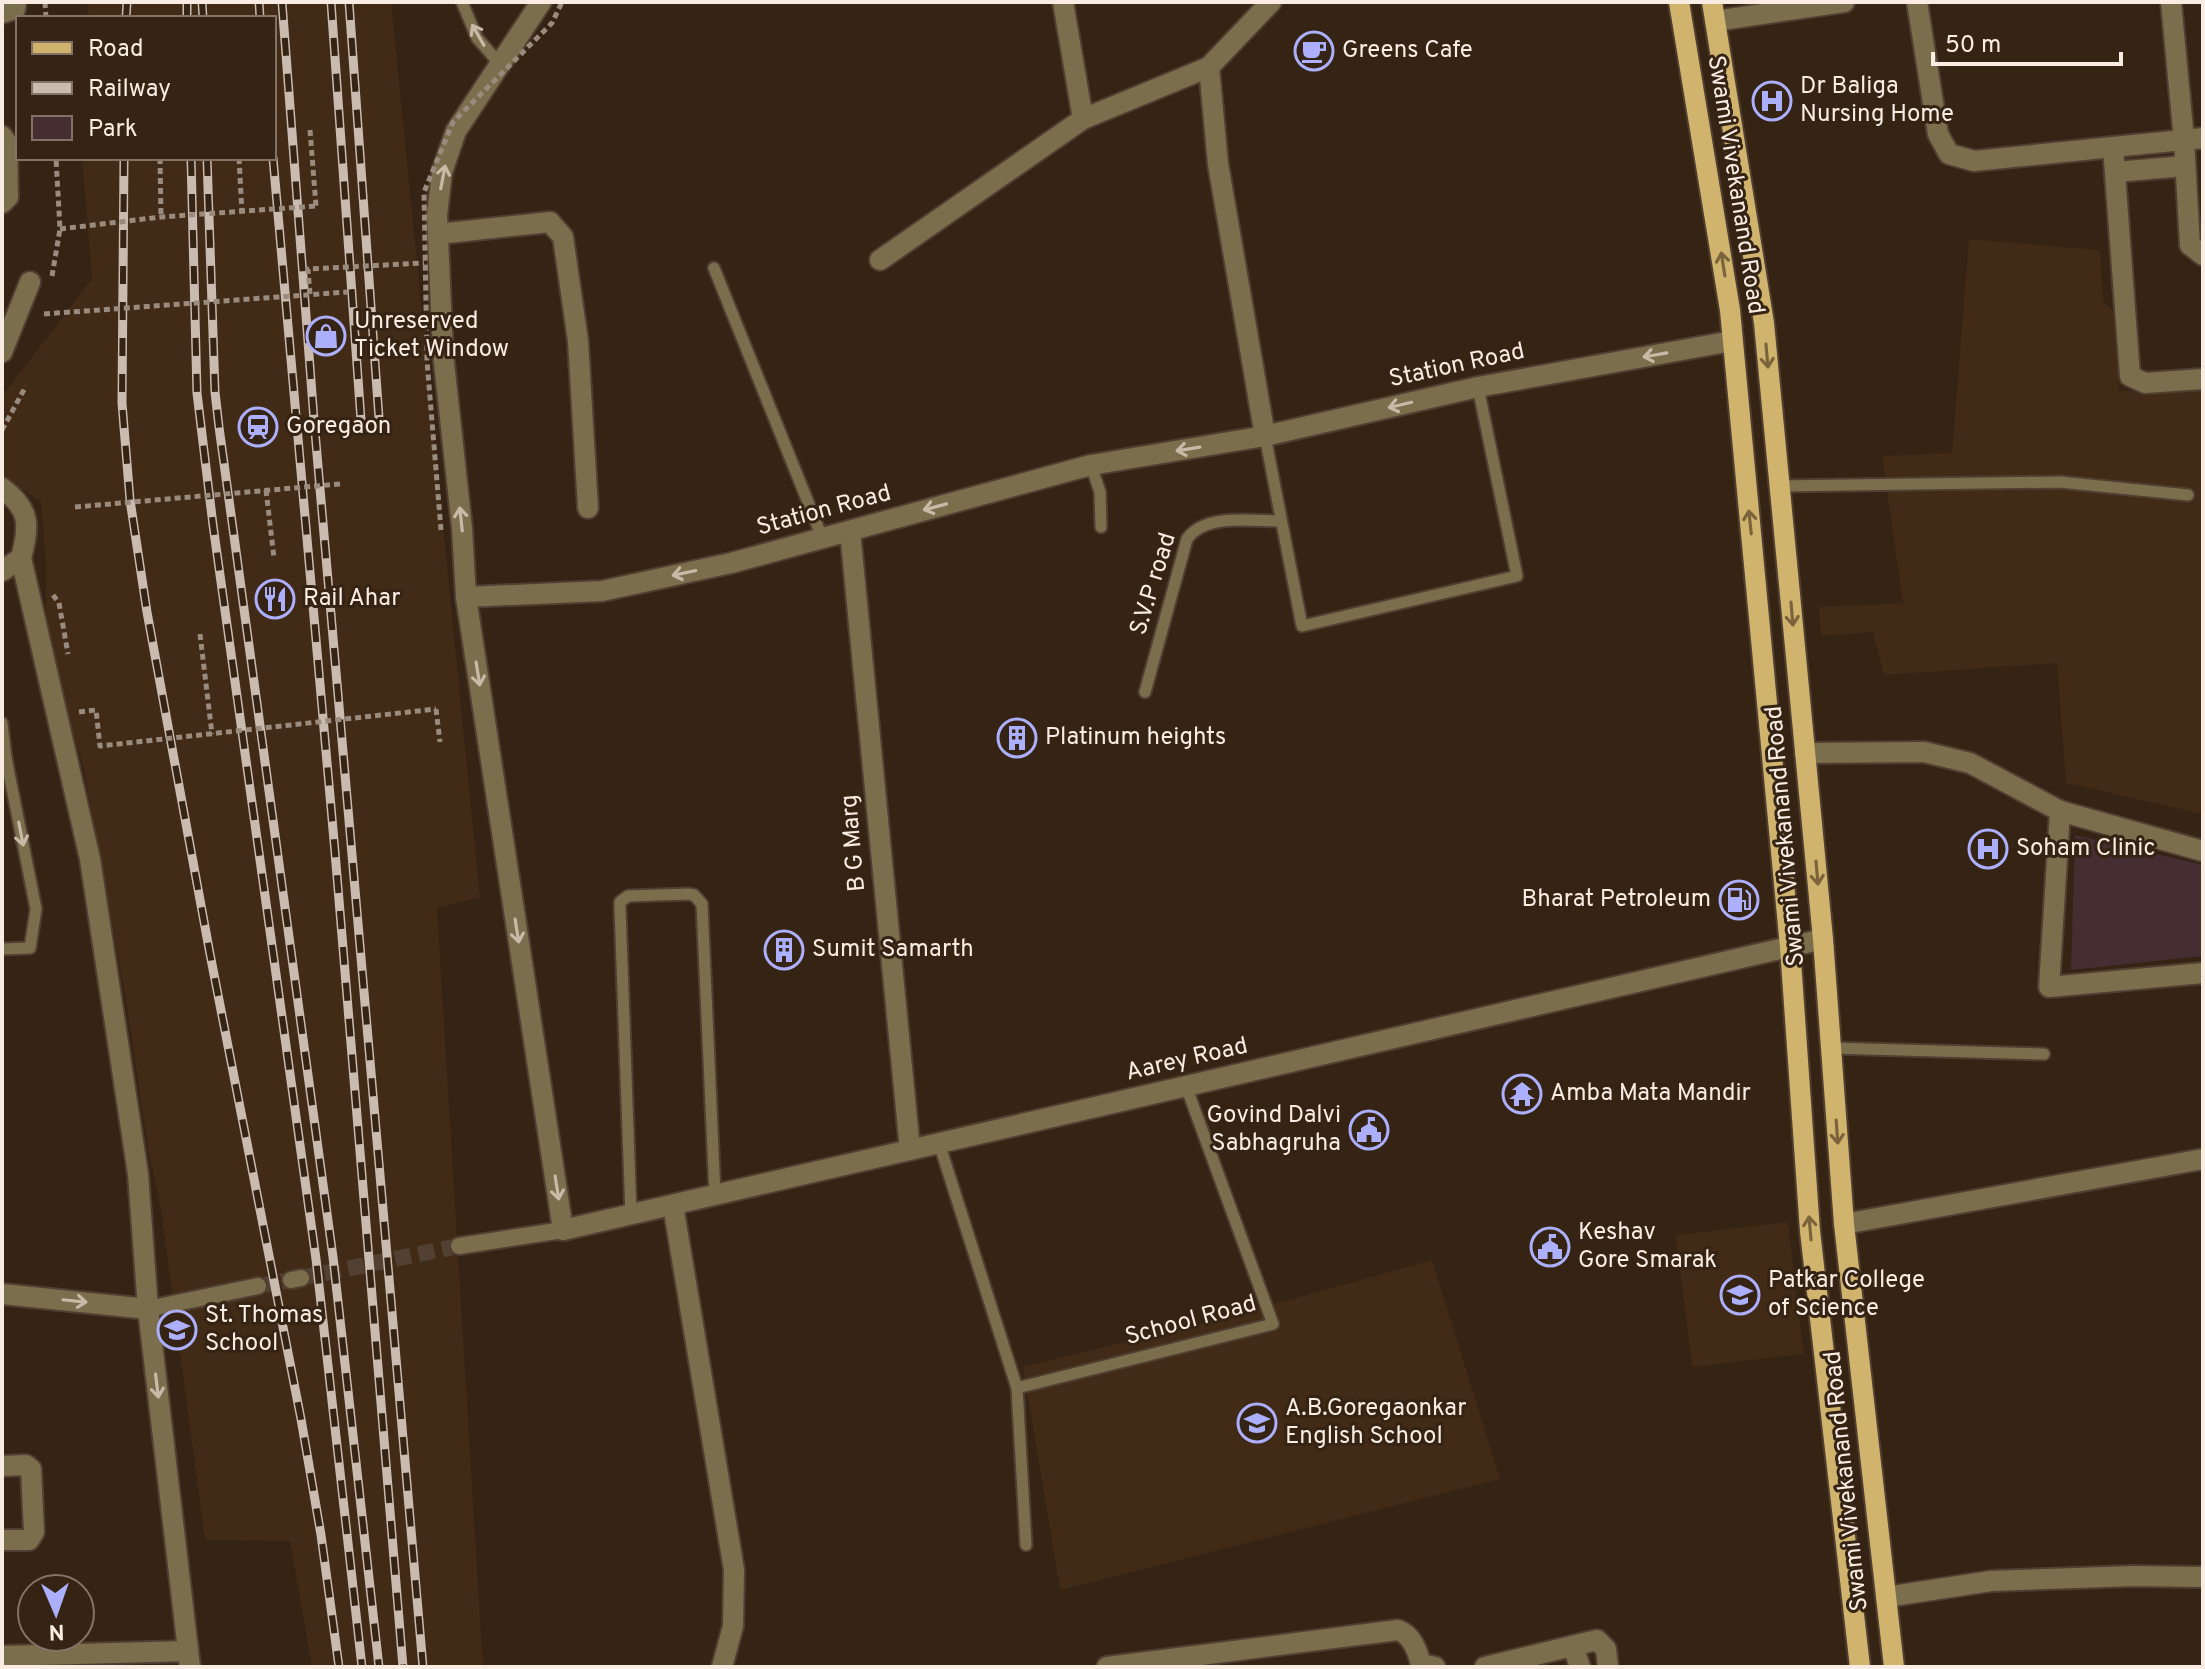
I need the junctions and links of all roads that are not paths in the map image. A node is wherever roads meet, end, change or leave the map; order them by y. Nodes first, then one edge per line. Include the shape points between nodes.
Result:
1 (16, 2) edge
2 (462, 2) edge
3 (1063, 2) edge
4 (1271, 2) edge
5 (1679, 2) edge
6 (1844, 2) edge
7 (1917, 2) edge
8 (2171, 2) edge
9 (538, 4) edge
10 (1713, 12) edge
11 (2, 13) edge
12 (500, 64) junction
13 (1209, 67) junction
14 (1083, 119) junction
15 (2, 136) edge
16 (2193, 139) edge
17 (2113, 147) junction
18 (2185, 166) junction
19 (2115, 172) junction
20 (2, 203) edge
21 (438, 234) junction
22 (2203, 255) edge
23 (880, 260) dead end
24 (714, 268) dead end
25 (40, 284) road end
26 (8, 319) edge
27 (1732, 341) junction
28 (2, 352) edge
29 (2203, 379) edge
30 (1478, 387) junction
31 (1265, 436) junction
32 (1091, 465) junction
33 (1779, 486) junction
34 (2, 488) edge
35 (2188, 495) dead end
36 (588, 508) dead end
37 (1281, 521) junction
38 (1101, 527) dead end
39 (850, 531) junction
40 (822, 537) junction
41 (21, 558) junction
42 (2, 571) edge
43 (466, 597) junction
44 (1145, 692) dead end
45 (2, 723) edge
46 (1805, 753) junction
47 (4, 758) edge
48 (2060, 811) junction
49 (2203, 851) edge
50 (1823, 939) junction
51 (1790, 947) junction
52 (2, 949) edge
53 (2203, 973) edge
54 (1831, 1048) junction
55 (2044, 1054) dead end
56 (1186, 1086) junction
57 (939, 1143) junction
58 (910, 1150) junction
59 (2203, 1159) edge
60 (715, 1195) junction
61 (673, 1205) junction
62 (631, 1215) junction
63 (1844, 1224) junction
64 (563, 1230) junction
65 (459, 1246) tunnel mouth
66 (258, 1286) tunnel mouth
67 (2, 1294) edge
68 (148, 1309) junction
69 (1017, 1388) junction
70 (2, 1466) edge
71 (2, 1540) edge
72 (1026, 1545) dead end
73 (2203, 1577) edge
74 (1886, 1597) junction
75 (1573, 1646) junction
76 (2, 1656) edge
77 (189, 1659) edge
78 (1426, 1666) edge
79 (1494, 1666) edge
80 (722, 1667) edge
81 (1107, 1667) edge
82 (1580, 1667) edge
83 (1608, 1667) edge
84 (1860, 1667) edge
85 (1894, 1667) edge

1 - 11 street via 15,9
12 -> 2 lane via 477,38
3 - 14 street
4 - 13 street
27 -> 5 main road, Swami Vivekanand Road
6 - 10 street
7 - 17 street via 1938,134 1949,154 1974,161
8 - 16 street
9 - 12 street
10 -> 33 main road, Swami Vivekanand Road via 1762,305
21 -> 12 street via 442,172 456,131
13 - 14 street
13 - 31 street via 1218,164
14 - 23 street
15 - 20 street via 7,143 8,197
16 - 17 street
16 - 18 street
17 - 19 street
18 - 19 street
18 - 22 street via 2190,245
19 - 29 street via 2130,376 2145,383
21 - 36 street via 550,222 563,237 578,341
43 -> 21 street via 443,353
24 - 40 lane
25 - 26 street
26 - 28 street
27 -> 30 street, Station Road
51 -> 27 main road, Swami Vivekanand Road
30 -> 31 street, Station Road
30 - 37 lane via 1517,576 1302,626
31 -> 32 street, Station Road
31 - 37 lane
32 - 38 lane via 1100,492
32 -> 39 street, Station Road
33 - 35 lane via 2060,482
33 -> 46 main road, Swami Vivekanand Road
34 - 41 street via 19,501 27,525
37 - 44 lane, S.V.P road via 1214,523 1194,529
39 - 40 street, Station Road
39 - 58 street, B G Marg
40 -> 43 street, Station Road via 602,591
41 - 42 street
41 - 68 street via 90,859 138,1174
43 -> 64 street
45 - 47 lane
46 - 48 street via 1924,752 1970,763
46 -> 50 main road, Swami Vivekanand Road
47 -> 52 lane via 36,909 30,948
48 - 49 street
48 - 53 street via 2049,987
50 - 51 street, Aarey Road
50 - 54 main road, Swami Vivekanand Road
51 - 56 street, Aarey Road
84 -> 51 main road, Swami Vivekanand Road via 1810,1231
54 - 55 lane
54 -> 63 main road, Swami Vivekanand Road
56 - 57 street, Aarey Road
56 - 69 lane, School Road via 1273,1324
57 - 58 street, Aarey Road
57 - 69 lane
58 - 60 street, Aarey Road
59 - 63 street
60 - 61 street, Aarey Road
60 - 62 lane via 702,904 689,894 628,896 620,908
61 - 62 street, Aarey Road
61 - 80 street via 734,1570 733,1626
62 - 64 street, Aarey Road
63 - 74 main road, Swami Vivekanand Road
64 - 65 street
66 - 68 street
67 -> 68 street
68 -> 77 street
69 - 72 lane
70 - 71 street via 31,1469 34,1532 29,1540
73 - 74 street via 1991,1581
74 - 85 main road, Swami Vivekanand Road
75 - 79 street
75 - 82 street
75 - 83 street via 1597,1640 1606,1649
76 - 77 street
78 - 81 street via 1405,1632 1398,1630

